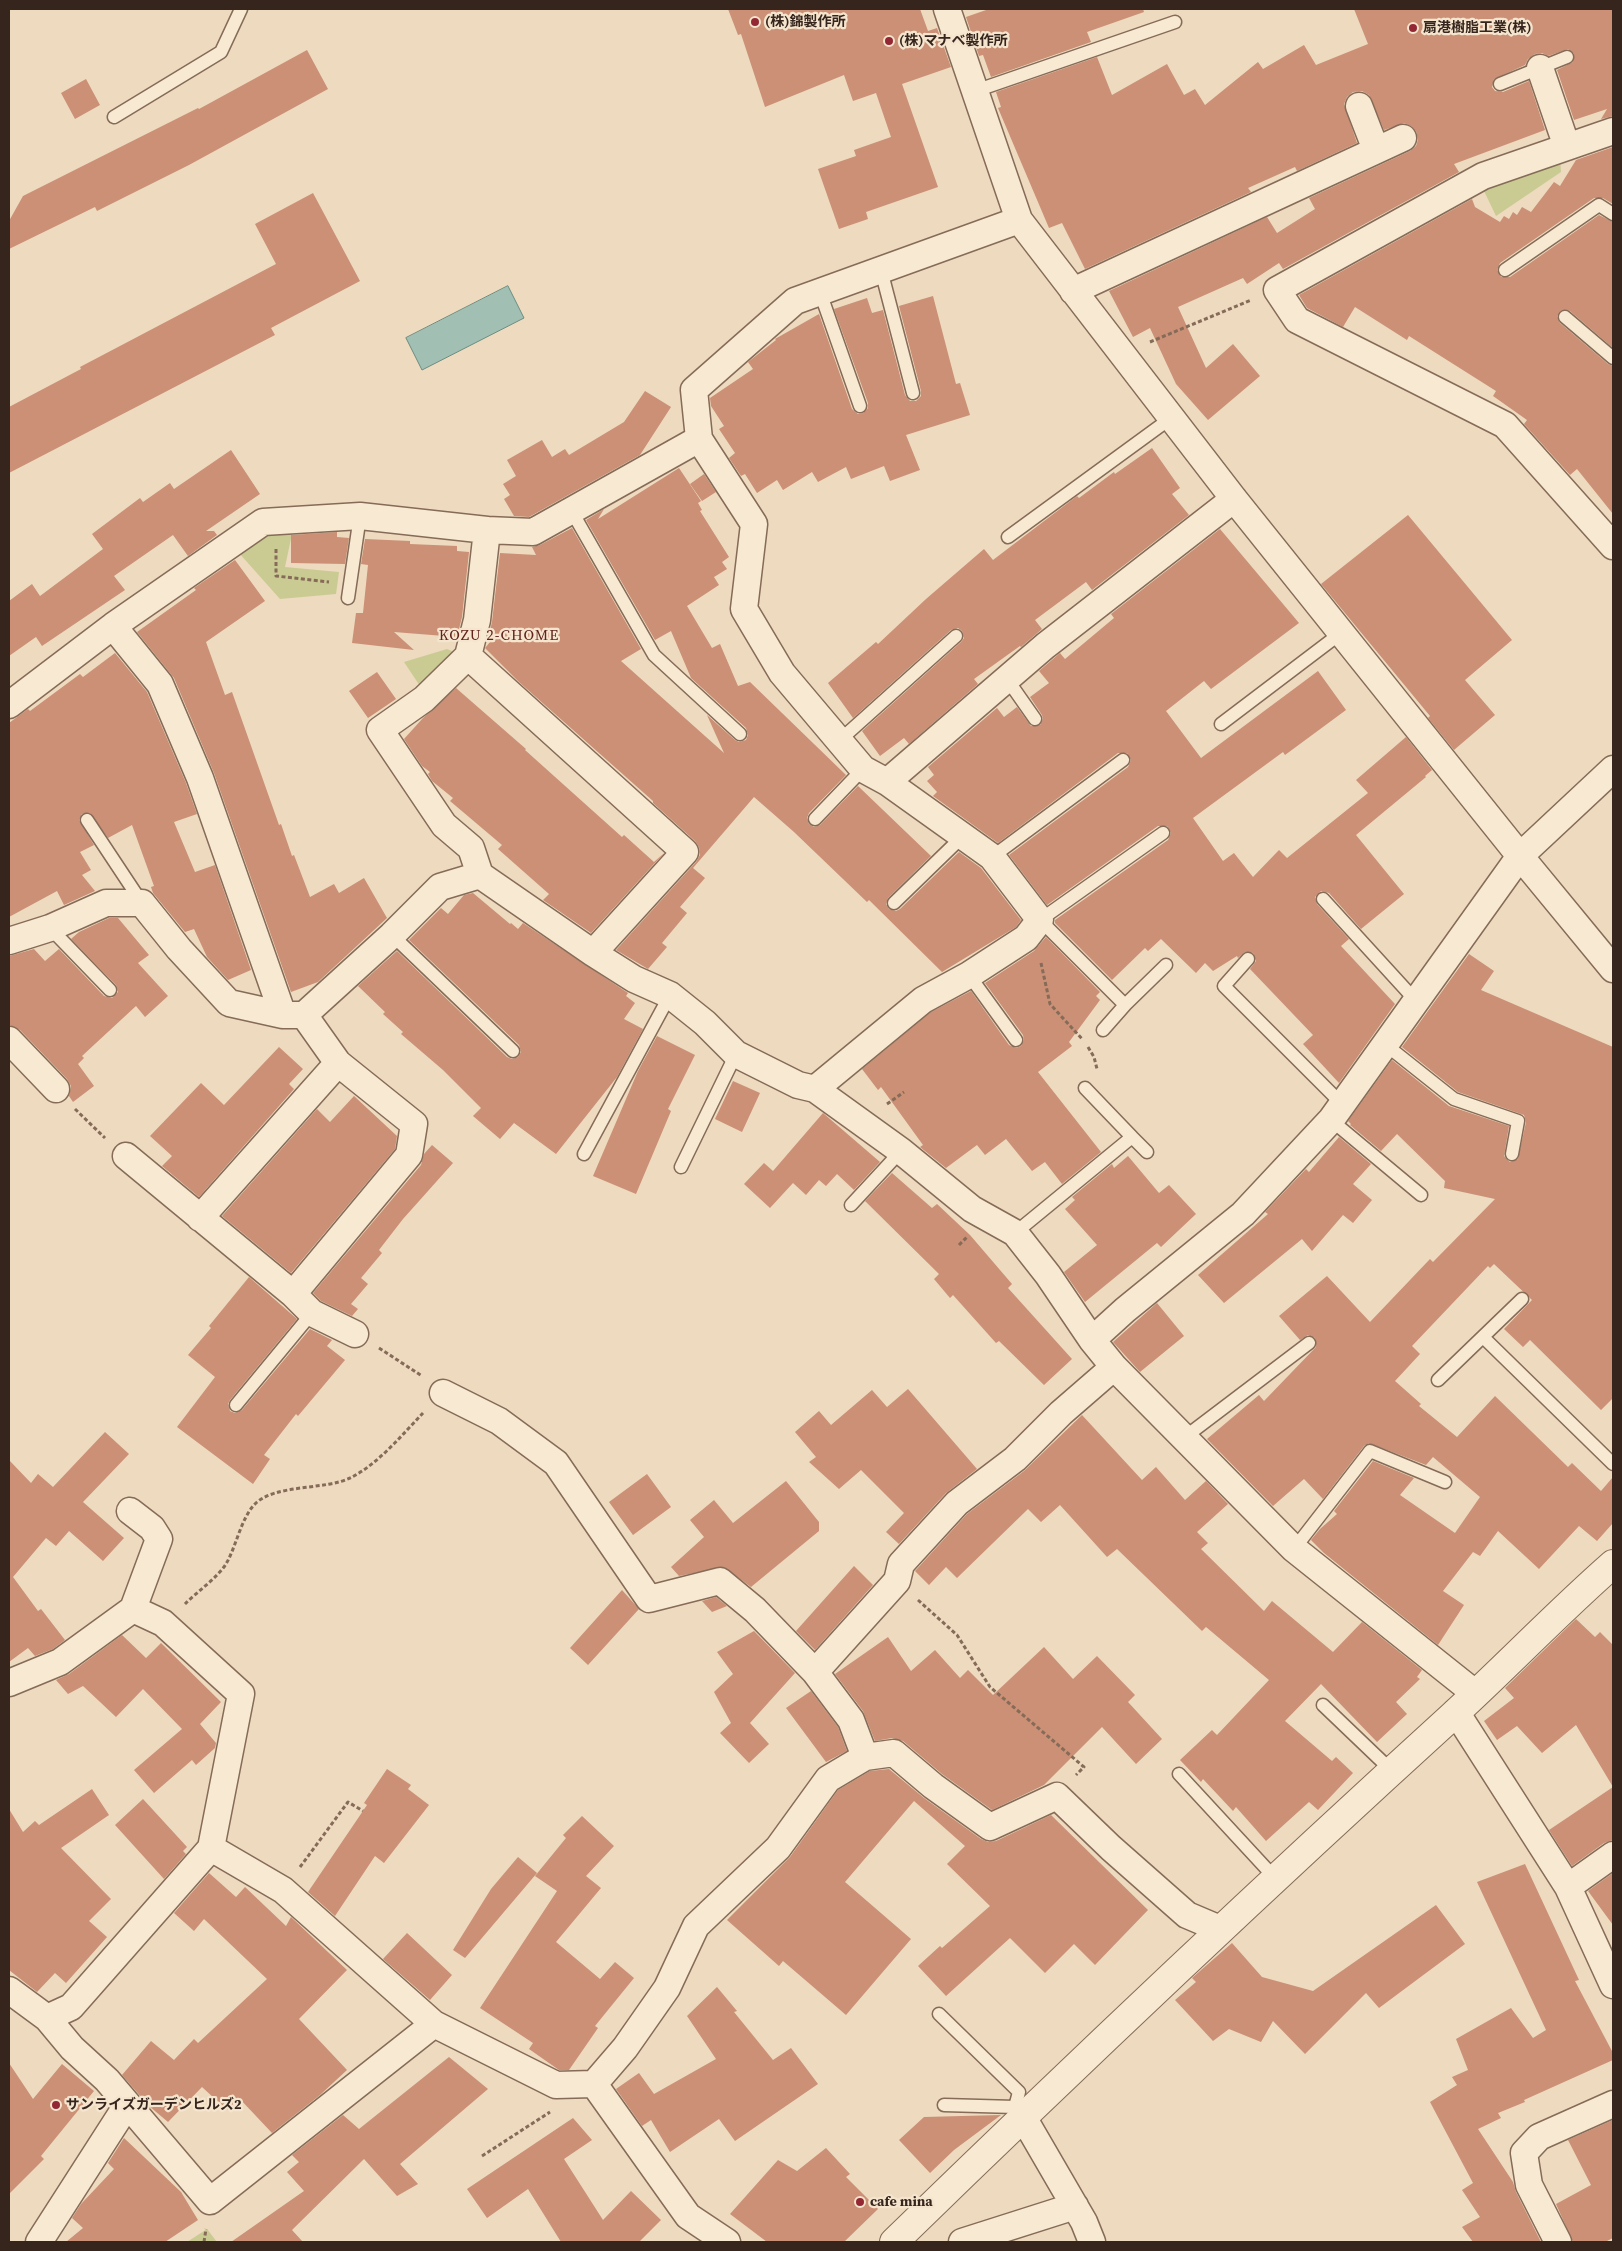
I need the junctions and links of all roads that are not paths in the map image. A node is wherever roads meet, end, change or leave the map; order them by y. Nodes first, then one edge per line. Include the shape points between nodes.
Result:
1 (241, 9) edge
2 (947, 9) edge
3 (1175, 22) dead end
4 (1567, 57) dead end
5 (1540, 68) junction
6 (1500, 84) dead end
7 (975, 90) junction
8 (1359, 106) dead end
9 (114, 117) dead end
10 (1613, 131) edge
11 (1403, 138) dead end
12 (1567, 147) junction
13 (1376, 150) junction
14 (1613, 214) edge
15 (1019, 220) junction
16 (881, 270) junction
17 (1505, 270) dead end
18 (1073, 291) junction
19 (820, 292) junction
20 (1565, 317) dead end
21 (1613, 358) edge
22 (913, 393) dead end
23 (860, 406) dead end
24 (1171, 418) junction
25 (699, 439) junction
26 (1234, 500) junction
27 (571, 510) junction
28 (360, 516) junction
29 (487, 530) junction
30 (1008, 537) dead end
31 (1613, 546) edge
32 (348, 598) dead end
33 (113, 626) junction
34 (1341, 632) junction
35 (956, 636) dead end
36 (468, 656) junction
37 (1007, 679) junction
38 (9, 705) edge
39 (1035, 719) dead end
40 (1221, 724) dead end
41 (740, 734) dead end
42 (840, 740) junction
43 (1123, 760) dead end
44 (863, 769) junction
45 (1613, 769) edge
46 (887, 782) junction
47 (815, 819) dead end
48 (87, 820) dead end
49 (1164, 834) dead end
50 (962, 837) junction
51 (1520, 856) junction
52 (992, 857) junction
53 (480, 875) junction
54 (1323, 899) dead end
55 (142, 903) junction
56 (894, 903) dead end
57 (1040, 920) junction
58 (50, 928) junction
59 (392, 935) junction
60 (9, 941) edge
61 (593, 953) junction
62 (1248, 959) dead end
63 (1166, 965) dead end
64 (1613, 969) edge
65 (969, 975) junction
66 (110, 990) dead end
67 (670, 995) junction
68 (1417, 1002) junction
69 (1125, 1005) junction
70 (293, 1015) junction
71 (1102, 1030) dead end
72 (9, 1040) edge
73 (1016, 1040) dead end
74 (1386, 1045) junction
75 (513, 1051) dead end
76 (736, 1054) junction
77 (338, 1063) junction
78 (56, 1089) road end
79 (816, 1089) junction
80 (1088, 1092) road end
81 (1337, 1112) junction
82 (1132, 1137) junction
83 (901, 1151) junction
84 (1146, 1152) dead end
85 (584, 1154) dead end
86 (1512, 1154) dead end
87 (126, 1156) road end
88 (682, 1167) dead end
89 (1420, 1195) dead end
90 (851, 1205) dead end
91 (200, 1218) junction
92 (1015, 1233) junction
93 (293, 1294) junction
94 (1522, 1299) dead end
95 (312, 1313) junction
96 (355, 1334) road end
97 (1483, 1337) junction
98 (1092, 1340) junction
99 (1309, 1343) dead end
100 (1114, 1367) junction
101 (1438, 1380) dead end
102 (444, 1393) road end
103 (236, 1405) dead end
104 (1185, 1437) junction
105 (1613, 1464) edge
106 (1445, 1482) dead end
107 (130, 1511) dead end
108 (1294, 1549) junction
109 (1613, 1564) edge
110 (132, 1609) junction
111 (815, 1672) junction
112 (9, 1683) edge
113 (1476, 1694) junction
114 (1322, 1705) dead end
115 (1456, 1712) junction
116 (865, 1757) junction
117 (1392, 1771) junction
118 (1179, 1774) dead end
119 (211, 1848) junction
120 (1613, 1855) edge
121 (1275, 1878) junction
122 (1568, 1887) junction
123 (1220, 1929) junction
124 (1613, 1985) edge
125 (9, 1990) edge
126 (939, 2014) dead end
127 (47, 2018) junction
128 (434, 2024) junction
129 (594, 2084) junction
130 (1613, 2104) edge
131 (127, 2105) junction
132 (944, 2105) dead end
133 (1019, 2112) junction
134 (1075, 2206) junction
135 (39, 2242) edge
136 (727, 2242) edge
137 (894, 2242) edge
138 (962, 2242) edge
139 (1092, 2242) edge
140 (1558, 2242) edge

1 - 9 lane via 221,52
2 - 7 street
3 - 7 lane
4 - 5 lane
5 - 6 lane
5 - 12 street
7 - 15 street
8 - 13 street
10 - 12 street
11 - 13 street
12 - 31 street via 1483,176 1277,290 1297,320 1505,425
13 - 18 street
14 - 17 lane via 1599,205
15 - 16 street
15 - 18 street
16 - 19 street
16 - 22 lane
18 - 24 street
19 - 23 lane
19 - 25 street via 795,301 694,390
20 - 21 lane
24 - 26 street
24 - 30 lane
25 - 27 street
25 - 42 street via 754,524 744,609 782,673
26 - 34 street
26 - 37 street
27 - 29 street via 533,532
27 - 41 lane via 654,655
28 - 29 street
28 - 32 lane
28 - 33 street via 263,522
29 - 36 street via 476,620
33 - 38 street
33 - 70 street via 160,684
34 - 40 lane
34 - 51 street
35 - 42 lane
36 - 53 street via 424,699 380,730 444,825 471,848
36 - 61 street via 685,852
37 - 39 lane
37 - 46 street
42 - 44 street
43 - 52 lane
44 - 46 street
44 - 47 lane
45 - 51 street
46 - 50 street
48 - 55 lane
49 - 57 lane
50 - 52 street
50 - 56 lane
51 - 64 street
51 - 68 street
52 - 57 street
53 - 59 street via 440,887
53 - 61 street
54 - 68 lane
55 - 58 street via 106,903
55 - 70 street via 178,949 229,1003
57 - 65 street via 1026,938
57 - 69 lane
58 - 60 street
58 - 66 lane
59 - 70 street
59 - 75 lane
61 - 67 street via 634,979
62 - 81 lane via 1224,986
63 - 69 lane
65 - 73 lane
65 - 79 street via 923,1000
67 - 76 street
67 - 85 lane
68 - 74 street
69 - 71 lane
70 - 77 street
72 - 78 street
74 - 81 street
74 - 86 lane via 1454,1099 1518,1121
76 - 79 street via 798,1085
76 - 88 lane
77 - 91 street
77 - 93 street via 414,1124 409,1155
79 - 83 street
80 - 82 lane
81 - 89 lane
81 - 98 street via 1244,1214
82 - 84 lane
82 - 92 lane
83 - 90 lane
83 - 92 street via 972,1209
87 - 91 street
91 - 93 street
92 - 98 street
93 - 95 street
94 - 97 lane
95 - 96 street
95 - 103 lane
97 - 101 lane
97 - 105 lane
98 - 100 street
99 - 104 lane
100 - 104 street
100 - 111 street via 1015,1459 957,1503 901,1564 897,1581
102 - 111 street via 498,1421 556,1463 649,1599 720,1581 755,1610
104 - 108 street
106 - 108 lane via 1370,1451
107 - 110 street via 152,1528 159,1539
108 - 113 street
109 - 113 street
110 - 112 street via 60,1662
110 - 119 street via 163,1623 241,1694
111 - 116 street via 851,1720
113 - 115 street
114 - 117 lane
115 - 117 street
115 - 122 street
116 - 123 street via 894,1753 990,1827 1056,1796 1187,1915
116 - 129 street via 828,1779 778,1848 696,1926 667,1988 625,2048
117 - 121 street
118 - 121 lane
119 - 127 street via 71,2007
119 - 128 street via 283,1890
120 - 122 street
121 - 123 street
122 - 124 street
123 - 133 street
125 - 127 street
126 - 133 lane via 1019,2092
127 - 131 street
128 - 129 street via 556,2085
128 - 131 street via 210,2201
129 - 136 street via 688,2216
130 - 140 street via 1539,2137 1524,2153 1530,2185
131 - 135 street
132 - 133 lane
133 - 134 street
133 - 137 street
134 - 138 street
134 - 139 street

